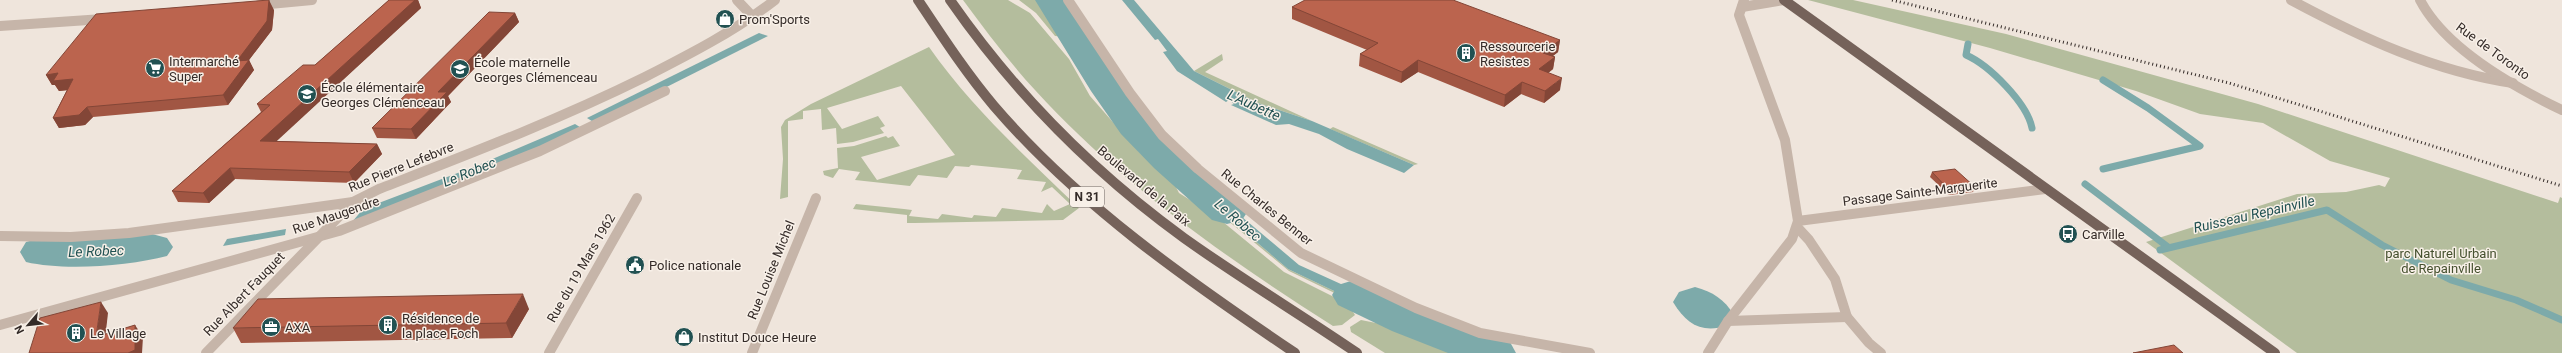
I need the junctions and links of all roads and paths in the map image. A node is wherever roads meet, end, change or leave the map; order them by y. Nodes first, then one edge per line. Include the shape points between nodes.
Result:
1 (312, 0) edge
2 (737, 0) edge
3 (775, 0) edge
4 (918, 0) edge
5 (950, 0) edge
6 (1068, 0) edge
7 (1784, 0) edge
8 (2291, 0) edge
9 (2420, 0) edge
10 (1743, 4) edge
11 (247, 6) edge
12 (753, 17) junction
13 (112, 19) edge
14 (0, 26) edge
15 (2513, 83) junction
16 (665, 91) dead end
17 (2562, 110) edge
18 (2045, 189) junction
19 (637, 198) dead end
20 (816, 198) dead end
21 (353, 202) junction
22 (1798, 224) junction
23 (0, 236) edge
24 (318, 238) junction
25 (1847, 317) junction
26 (1728, 321) junction
27 (0, 325) edge
28 (1355, 352) edge
29 (2272, 352) edge
30 (206, 353) edge
31 (549, 353) edge
32 (752, 353) edge
33 (1295, 353) edge
34 (1590, 353) edge
35 (1708, 353) edge
36 (1881, 353) edge

1 - 11 street
2 - 12 street
3 - 12 street, Rue Pierre Lefebvre
4 - 33 main road, N 31 via 953,55 986,97 1038,154 1150,251
5 - 28 main road, Boulevard de la Paix / N 31 via 974,37 1015,85 1099,167 1182,236
6 - 34 street, Rue Charles Benner via 1130,93 1162,135 1198,169 1291,246 1310,258 1416,308 1480,334
7 - 10 street
7 - 18 main road
8 - 15 street via 2374,42 2486,80
9 - 15 street, Rue de Toronto via 2422,8 2448,35
10 - 22 street via 1739,15 1785,140
12 - 21 street, Rue Pierre Lefebvre via 667,66 571,114 379,189
13 - 14 street
15 - 17 street, Rue de Toronto via 2540,101
16 - 24 street, Rue Maugendre via 591,128 501,168
18 - 22 street, Passage Sainte-Marguerite
18 - 29 main road
19 - 31 street, Rue du 19 Mars 1962
20 - 32 street, Rue Louise Michel
21 - 23 street, Rue Pierre Lefebvre via 129,233 71,237
21 - 24 street, Rue Albert Fauquet
22 - 25 street via 1835,279
22 - 26 street via 1792,239
24 - 27 street, Rue Maugendre
24 - 30 street, Rue Albert Fauquet
25 - 26 street
25 - 36 street
26 - 35 street

